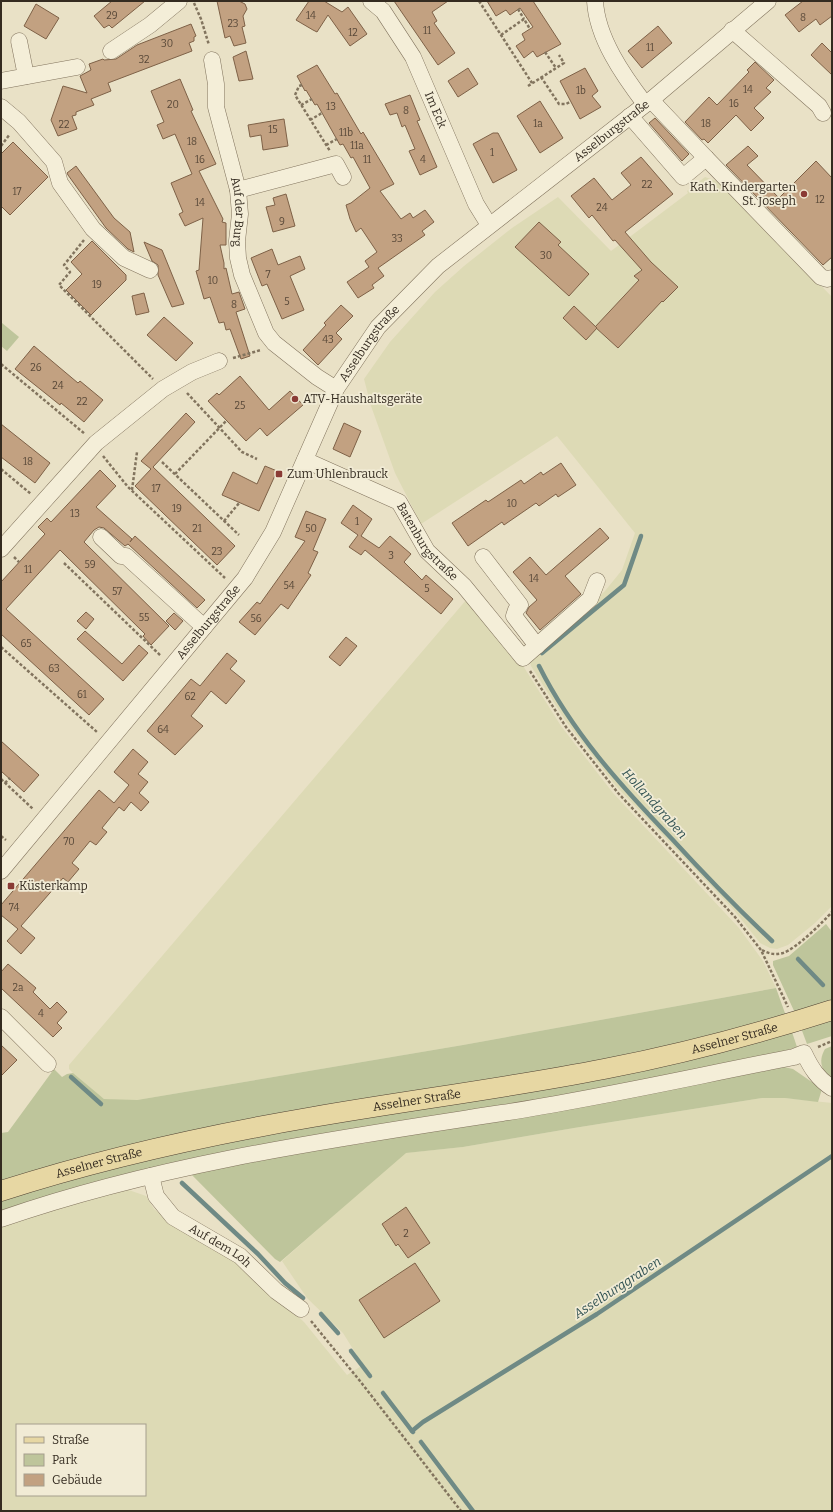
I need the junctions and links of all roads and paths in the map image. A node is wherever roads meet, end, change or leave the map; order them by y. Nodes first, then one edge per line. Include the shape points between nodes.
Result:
1 (179, 1) edge
2 (192, 1) edge
3 (371, 1) edge
4 (479, 1) edge
5 (596, 1) edge
6 (768, 1) edge
7 (518, 9) dead end
8 (524, 19) junction
9 (530, 29) dead end
10 (732, 30) junction
11 (501, 35) junction
12 (19, 41) dead end
13 (111, 51) dead end
14 (545, 52) dead end
15 (559, 55) dead end
16 (212, 60) joint
17 (77, 67) dead end
18 (556, 68) junction
19 (26, 76) junction
20 (541, 77) junction
21 (1, 81) edge
22 (532, 83) junction
23 (302, 85) dead end
24 (528, 86) dead end
25 (312, 99) dead end
26 (570, 102) dead end
27 (648, 102) junction
28 (301, 105) junction
29 (1, 107) edge
30 (322, 113) dead end
31 (823, 113) dead end
32 (630, 116) junction
33 (310, 120) junction
34 (337, 139) dead end
35 (326, 145) junction
36 (706, 158) junction
37 (339, 170) joint
38 (238, 190) junction
39 (489, 225) junction
40 (93, 229) junction
41 (150, 270) dead end
42 (832, 278) edge
43 (274, 343) junction
44 (219, 361) joint
45 (1, 364) edge
46 (163, 389) junction
47 (336, 389) junction
48 (186, 391) dead end
49 (226, 421) dead end
50 (220, 427) junction
51 (96, 443) junction
52 (137, 452) dead end
53 (257, 459) dead end
54 (305, 460) junction
55 (162, 462) dead end
56 (1, 469) edge
57 (175, 474) junction
58 (132, 490) junction
59 (240, 502) dead end
60 (42, 503) junction
61 (224, 521) junction
62 (239, 535) dead end
63 (101, 537) dead end
64 (1, 549) edge
65 (483, 557) dead end
66 (64, 562) dead end
67 (225, 578) dead end
68 (597, 581) dead end
69 (204, 627) junction
70 (537, 646) junction
71 (1, 647) edge
72 (161, 657) dead end
73 (523, 658) junction
74 (97, 732) dead end
75 (10, 778) dead end
76 (1, 780) edge
77 (5, 784) junction
78 (33, 808) dead end
79 (1, 836) edge
80 (6, 840) dead end
81 (1, 870) edge
82 (832, 912) edge
83 (761, 950) junction
84 (832, 1010) edge
85 (1, 1017) edge
86 (794, 1022) junction
87 (48, 1064) dead end
88 (832, 1088) edge
89 (151, 1176) junction
90 (1, 1191) edge
91 (1, 1219) edge
92 (301, 1309) joint
93 (461, 1511) edge

1 - 13 street via 150,25
2 - 16 path via 206,32
3 - 39 street, Im Eck via 383,10 414,57 476,204
4 - 11 path
5 - 27 street via 598,24 627,80
6 - 10 street, Asselburgstraße
7 - 8 path
8 - 9 path
8 - 11 path
10 - 27 street, Asselburgstraße
10 - 31 street via 819,106
11 - 22 path
12 - 19 street
14 - 18 path
15 - 18 path via 564,62
16 - 38 street, Auf der Burg via 216,107
17 - 19 street
18 - 20 path
19 - 21 street
20 - 22 path
20 - 26 path via 559,104
22 - 24 path
23 - 28 path via 295,95
25 - 28 path
27 - 32 street, Asselburgstraße
27 - 36 street
28 - 33 path
29 - 40 street via 19,122 54,162 60,183
30 - 33 path
32 - 36 street via 683,177
32 - 39 street, Asselburgstraße
33 - 35 path
34 - 35 path
35 - 37 path
36 - 42 street via 821,276
37 - 38 street
38 - 43 street, Auf der Burg via 239,264 254,306 266,333
39 - 47 street, Asselburgstraße via 434,269 378,327
40 - 41 street via 124,258
40 - 46 path via 64,265 70,272 59,284
43 - 44 path via 270,347
43 - 47 street, Auf der Burg
44 - 46 street via 192,372
45 - 51 path
46 - 51 street
47 - 54 street, Asselburgstraße
48 - 50 path
49 - 50 path
50 - 53 path via 242,452
50 - 57 path
51 - 58 path
51 - 60 street
52 - 58 path
54 - 69 street, Asselburgstraße via 273,532 245,578
54 - 73 street, Batenburgstraße via 399,502 427,551 464,586
55 - 57 path
56 - 60 path
57 - 61 path
58 - 67 path
59 - 61 path
60 - 64 street
61 - 62 path
63 - 69 street via 120,556 126,556
65 - 70 street via 520,605 514,616
66 - 72 path
68 - 70 street via 590,599
69 - 81 street, Asselburgstraße
70 - 73 street
71 - 74 path
73 - 83 path via 553,708 604,776 730,912
75 - 77 path
76 - 77 path
77 - 78 path
79 - 80 path
82 - 83 path via 785,952 768,954
83 - 86 path
84 - 86 main road, Asselner Straße
85 - 87 street
86 - 90 main road, Asselner Straße via 690,1051 604,1069 230,1132 148,1150
88 - 89 street via 820,1080 812,1070 804,1053 794,1058 593,1098 341,1139
89 - 91 street
89 - 92 street, Auf dem Loh via 156,1196 173,1216 240,1256 276,1291
92 - 93 path

